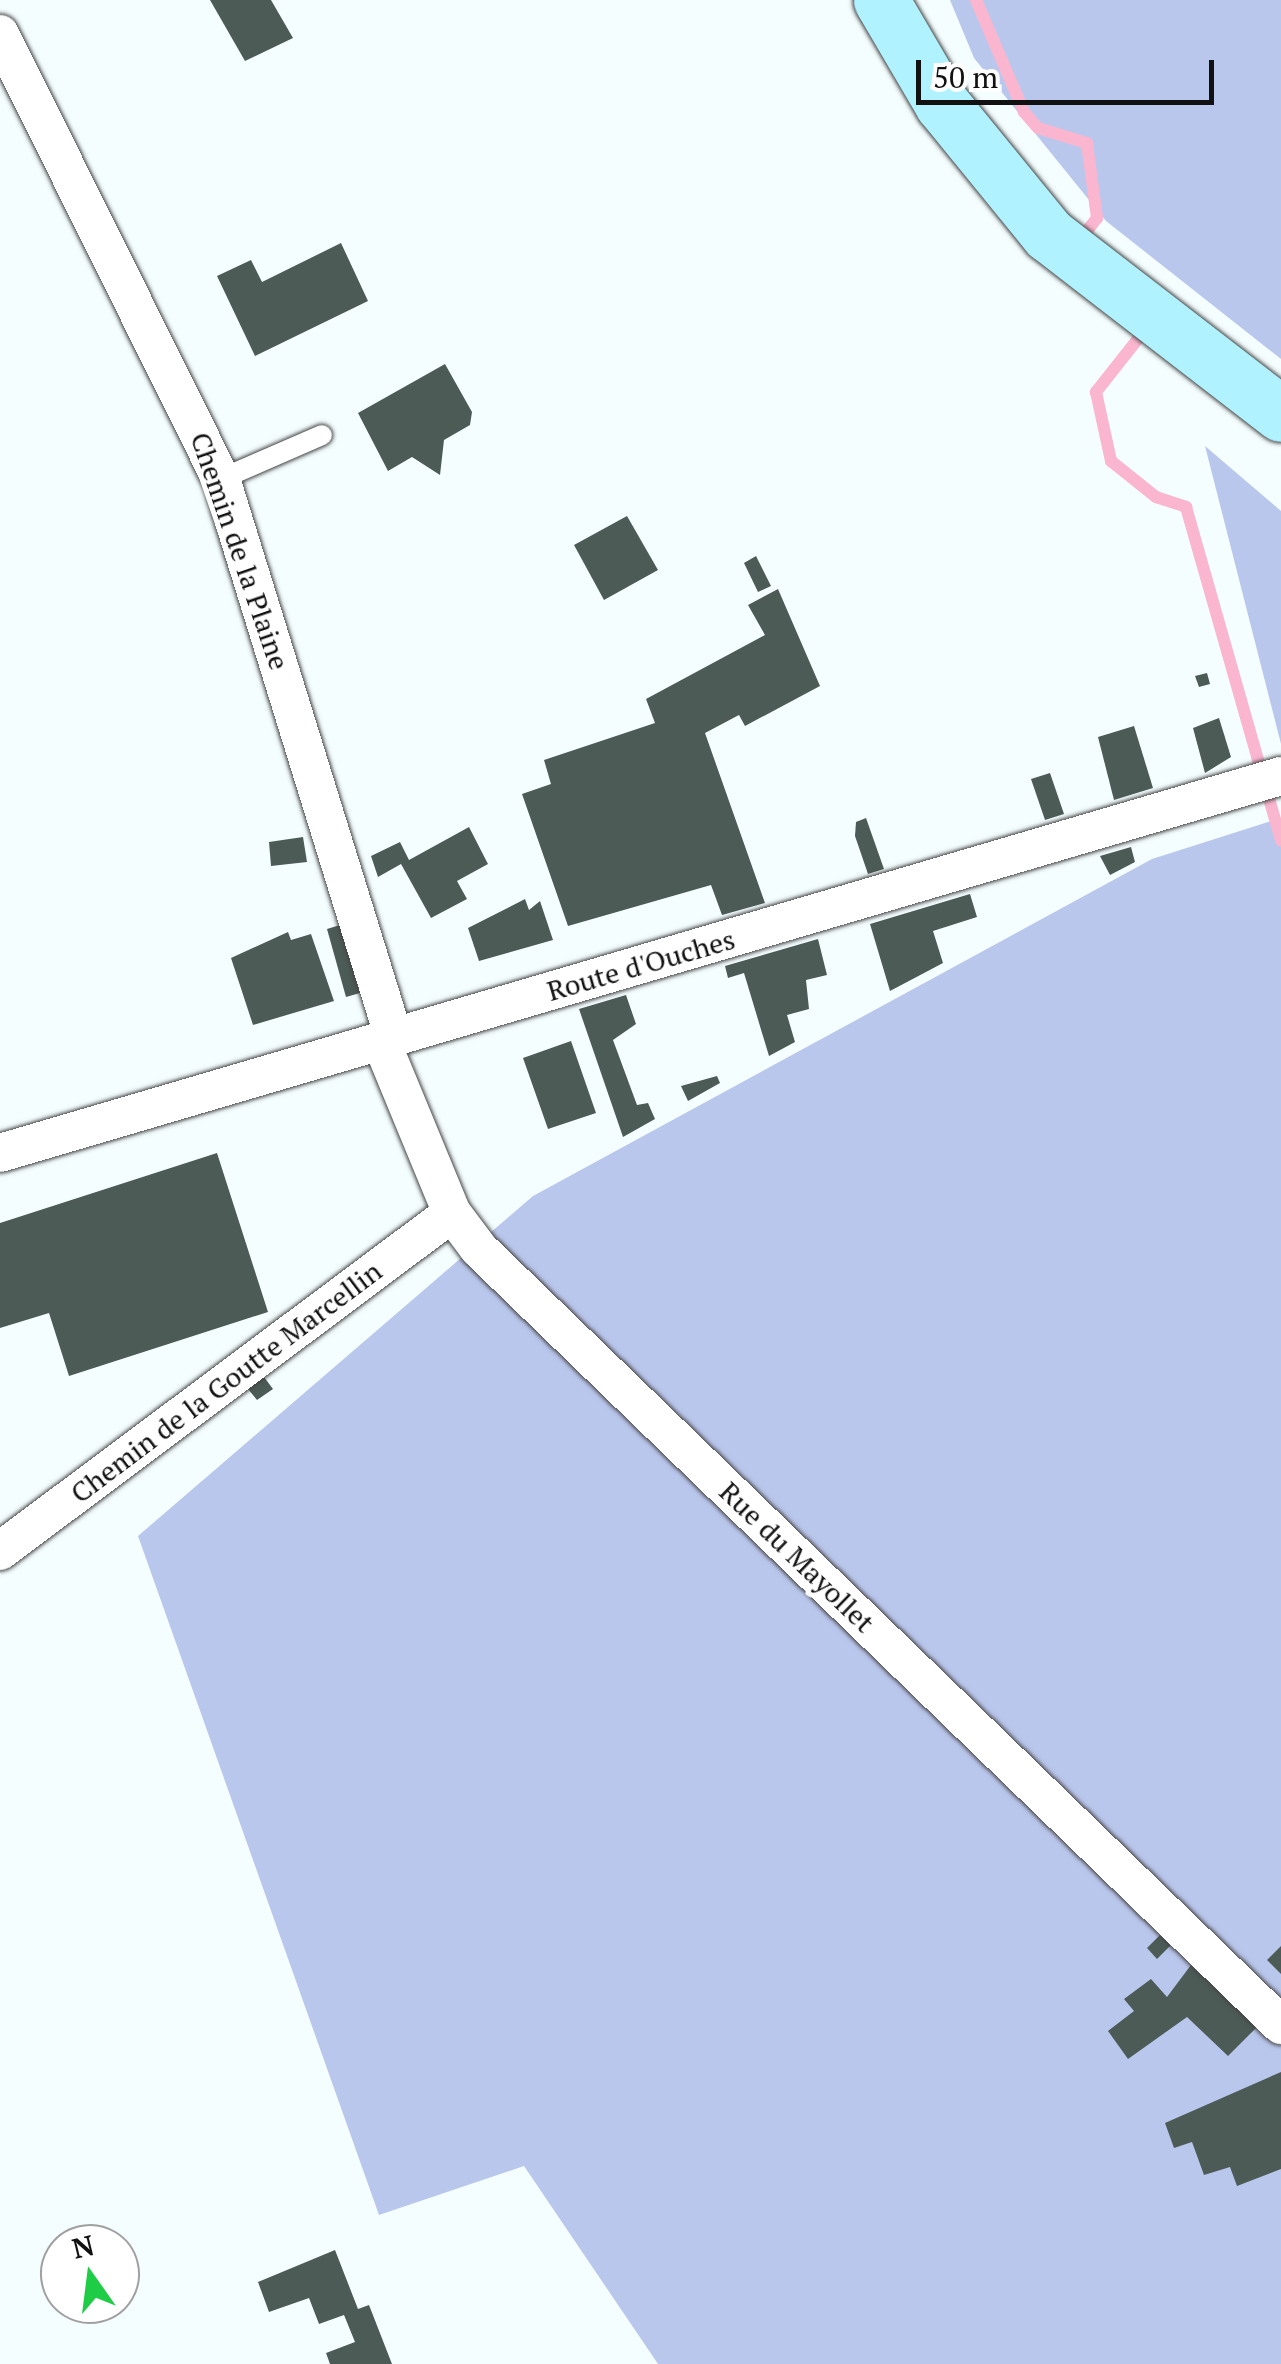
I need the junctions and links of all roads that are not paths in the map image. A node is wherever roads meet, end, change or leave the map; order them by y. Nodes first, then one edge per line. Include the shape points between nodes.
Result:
1 (882, 0) edge
2 (0, 34) edge
3 (1281, 414) edge
4 (322, 435) dead end
5 (221, 479) junction
6 (1281, 776) edge
7 (387, 1040) junction
8 (0, 1153) edge
9 (452, 1213) junction
10 (0, 1551) edge
11 (1281, 2025) edge

1 - 3 main road via 942,104 1054,239
2 - 5 street, Chemin de la Plaine
4 - 5 lane
5 - 7 street, Chemin de la Plaine
6 - 7 street, Route d'Ouches
7 - 8 street, Route d'Ouches
7 - 9 street, Rue du Mayollet
9 - 10 street, Chemin de la Goutte Marcellin
9 - 11 street, Rue du Mayollet

